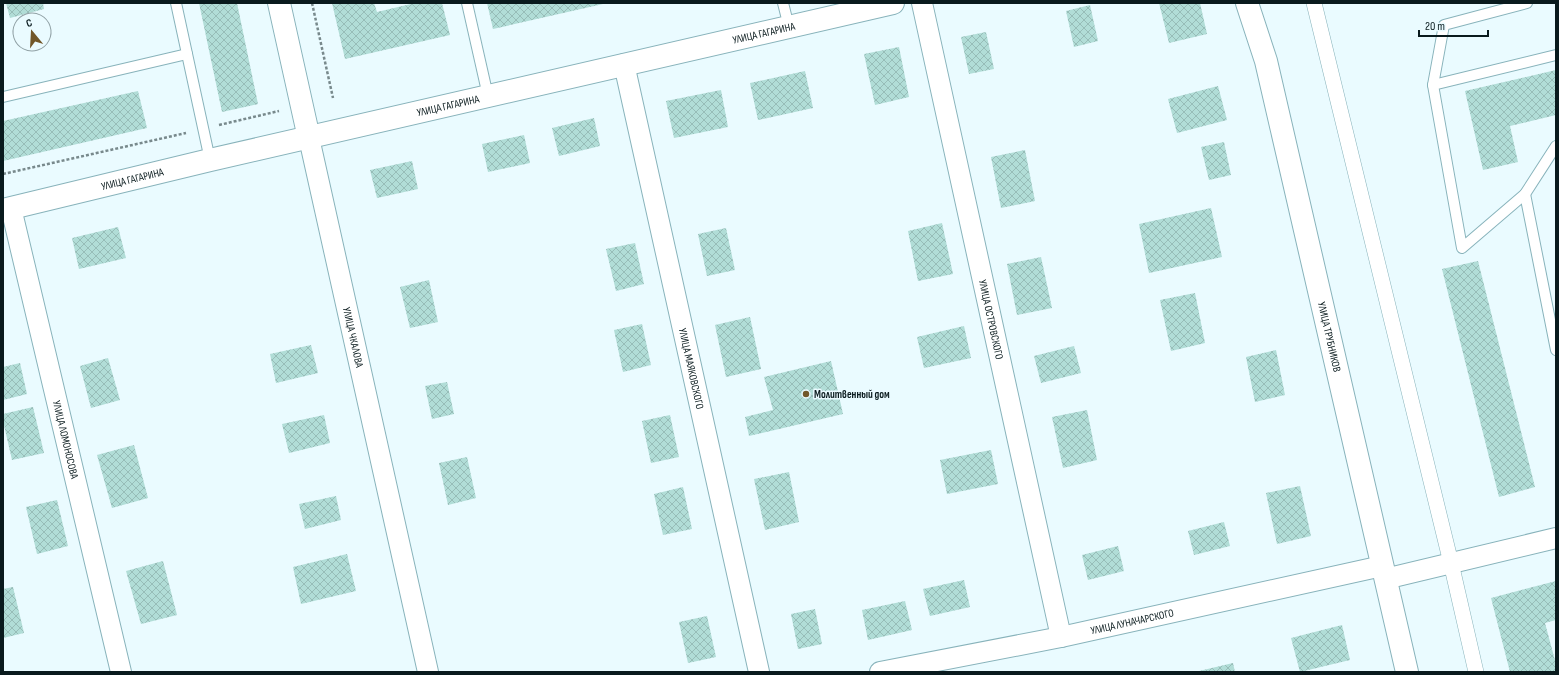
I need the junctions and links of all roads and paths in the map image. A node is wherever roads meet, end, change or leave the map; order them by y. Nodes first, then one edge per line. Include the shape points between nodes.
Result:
1 (176, 3) edge
2 (279, 3) edge
3 (312, 3) edge
4 (467, 3) edge
5 (783, 3) edge
6 (893, 3) edge
7 (922, 3) edge
8 (1246, 3) edge
9 (1314, 3) edge
10 (1527, 3) edge
11 (789, 27) junction
12 (187, 54) junction
13 (1556, 55) edge
14 (624, 64) junction
15 (1433, 85) junction
16 (488, 96) junction
17 (3, 97) edge
18 (333, 98) dead end
19 (280, 111) dead end
20 (203, 129) junction
21 (309, 138) junction
22 (1556, 146) edge
23 (210, 160) junction
24 (3, 174) edge
25 (1525, 194) junction
26 (7, 209) edge
27 (1556, 350) edge
28 (1556, 538) edge
29 (1451, 563) junction
30 (1383, 573) junction
31 (1061, 637) junction
32 (921, 668) edge
33 (121, 672) edge
34 (428, 672) edge
35 (759, 672) edge
36 (880, 672) edge
37 (1406, 672) edge
38 (1476, 672) edge

1 - 12 lane
2 - 21 street, УЛИЦА ЧКАЛОВА
3 - 18 path
4 - 16 lane
5 - 11 lane
6 - 11 street, УЛИЦА ГАГАРИНА
7 - 31 street, УЛИЦА ОСТРОВСКОГО
8 - 30 street, УЛИЦА ТРУБНИКОВ via 1266,61
9 - 29 street
10 - 15 lane via 1444,25
11 - 14 street, УЛИЦА ГАГАРИНА
12 - 17 lane
12 - 20 lane
13 - 15 lane
14 - 16 street, УЛИЦА ГАГАРИНА
14 - 35 street, УЛИЦА МАЯКОВСКОГО
15 - 25 lane via 1462,248
16 - 21 street, УЛИЦА ГАГАРИНА
19 - 20 path
20 - 23 lane
20 - 24 path
21 - 23 street, УЛИЦА ГАГАРИНА
21 - 34 street, УЛИЦА ЧКАЛОВА
22 - 25 lane
23 - 26 street, УЛИЦА ГАГАРИНА
25 - 27 lane
26 - 33 street, УЛИЦА ЛОМОНОСОВА
28 - 29 street, УЛИЦА ЛУНАЧАРСКОГО
29 - 30 street, УЛИЦА ЛУНАЧАРСКОГО
29 - 38 street
30 - 31 street, УЛИЦА ЛУНАЧАРСКОГО
30 - 37 street, УЛИЦА ТРУБНИКОВ
31 - 32 street, УЛИЦА ЛУНАЧАРСКОГО
32 - 36 street, УЛИЦА ЛУНАЧАРСКОГО

